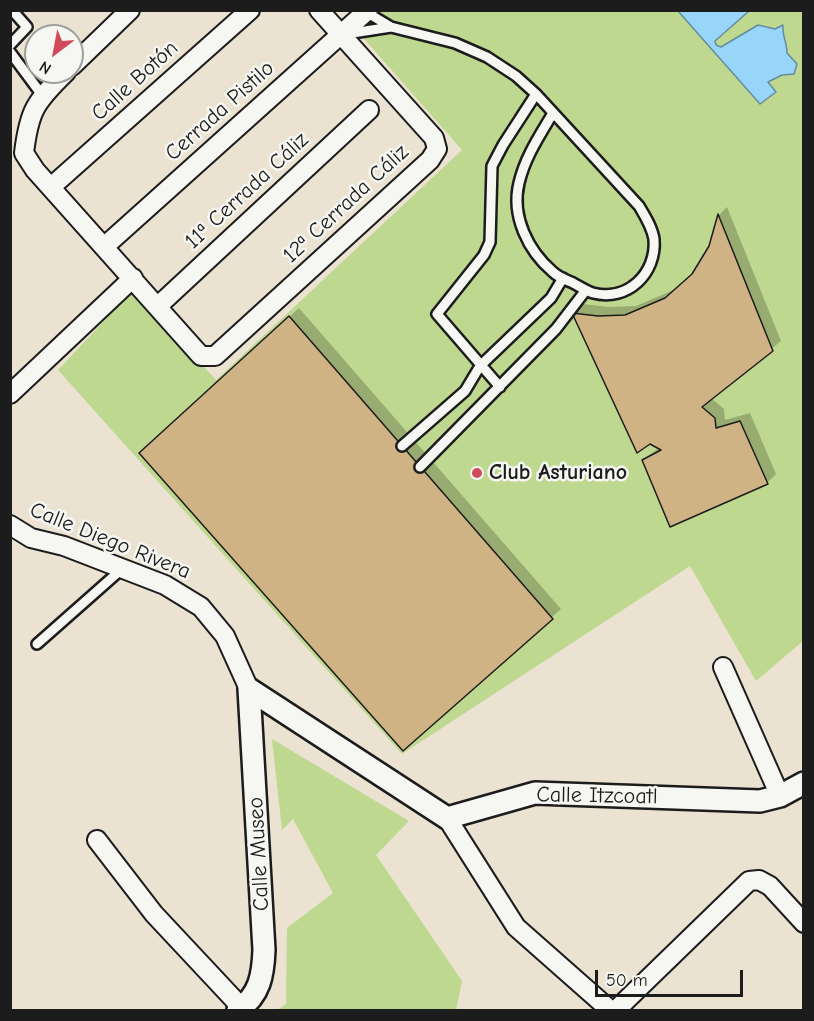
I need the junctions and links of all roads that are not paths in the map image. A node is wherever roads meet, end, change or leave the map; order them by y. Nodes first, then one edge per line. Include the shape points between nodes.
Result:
1 (12, 10) edge
2 (130, 10) edge
3 (250, 10) edge
4 (320, 10) edge
5 (366, 11) edge
6 (391, 27) junction
7 (341, 34) junction
8 (10, 45) edge
9 (10, 52) edge
10 (84, 54) edge
11 (53, 84) edge
12 (42, 94) junction
13 (536, 94) junction
14 (369, 110) dead end
15 (553, 113) junction
16 (17, 148) edge
17 (51, 188) junction
18 (105, 246) junction
19 (133, 278) junction
20 (563, 278) junction
21 (586, 290) junction
22 (158, 306) junction
23 (480, 366) junction
24 (500, 387) junction
25 (10, 394) edge
26 (402, 446) dead end
27 (420, 467) dead end
28 (10, 525) edge
29 (124, 568) junction
30 (37, 644) dead end
31 (723, 667) dead end
32 (249, 689) junction
33 (804, 783) edge
34 (780, 796) junction
35 (447, 818) junction
36 (97, 840) dead end
37 (804, 923) edge
38 (240, 1009) edge
39 (610, 1011) edge
40 (616, 1011) edge

1 - 8 lane via 27,27
2 - 10 street
3 - 17 street, Calle Botón
4 - 7 street
5 - 6 lane
5 - 7 street, Cerrada Pistilo
6 - 7 lane
6 - 13 lane via 455,43 488,57
7 - 18 street, Cerrada Pistilo
7 - 22 street, 12ª Cerrada Cáliz via 434,138 437,149 430,160 215,356 201,356
9 - 12 lane
11 - 12 street
12 - 16 street
13 - 15 lane
13 - 23 lane via 492,166 490,242 438,314
14 - 22 street, 11ª Cerrada Cáliz
15 - 20 lane via 526,160 518,184 517,208 533,252
15 - 21 lane via 639,206 654,238 654,258 635,286 619,294 594,294
16 - 17 street
17 - 18 street
18 - 19 street
19 - 22 street, 12ª Cerrada Cáliz
19 - 25 street
20 - 21 lane
20 - 23 lane via 550,298
21 - 24 lane via 556,329
23 - 24 lane
23 - 26 lane via 465,391
24 - 27 lane
28 - 29 street, Calle Diego Rivera via 31,538
29 - 30 lane
29 - 32 street, Calle Diego Rivera via 165,585 201,607 225,636
31 - 34 street
32 - 35 street
32 - 38 street, Calle Museo via 264,950 263,975 257,990
33 - 34 street, Calle Itzcoatl
34 - 35 street, Calle Itzcoatl via 760,801 535,793
35 - 39 street via 516,927
36 - 38 street via 154,914
37 - 40 street via 770,886 759,880 748,881

